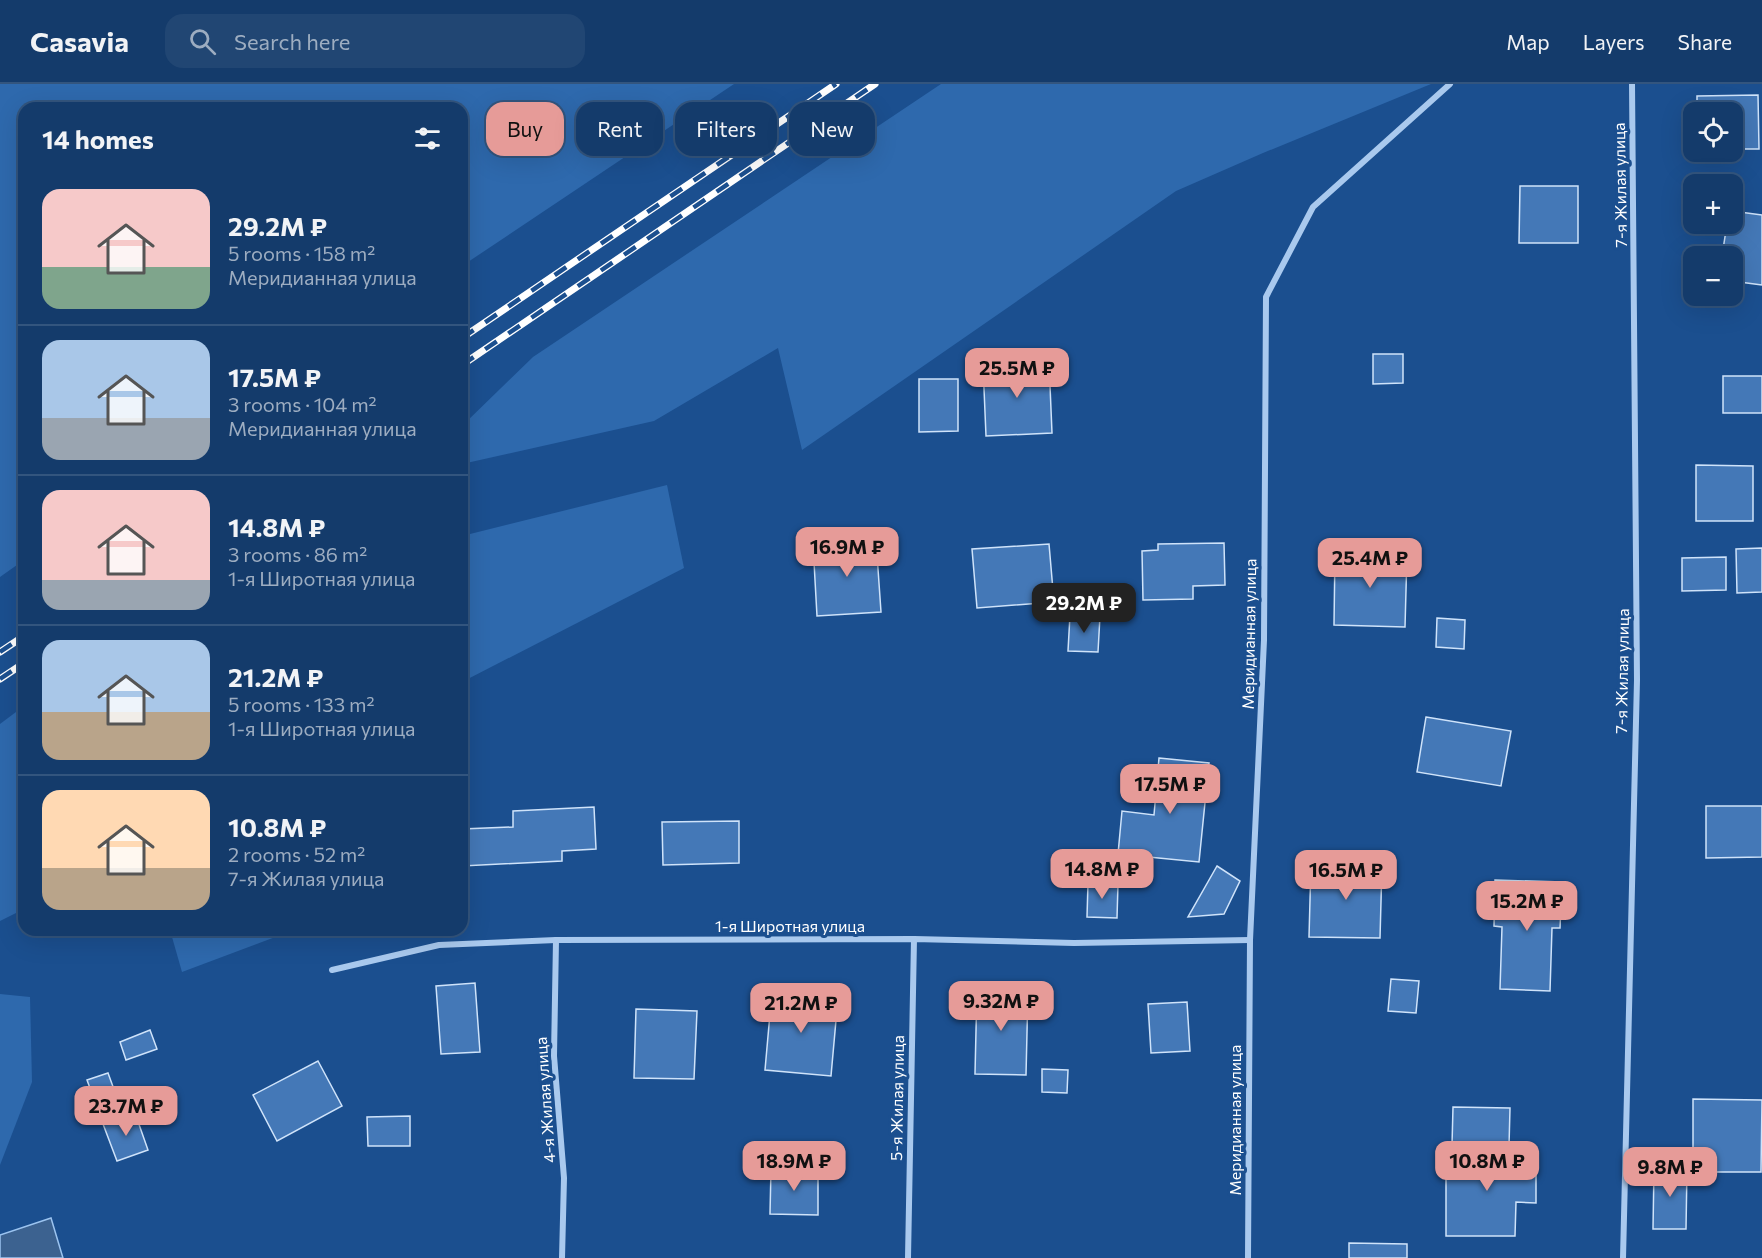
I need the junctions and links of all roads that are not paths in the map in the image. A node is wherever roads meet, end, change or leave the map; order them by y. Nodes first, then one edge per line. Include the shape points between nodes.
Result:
1 (1450, 84) edge
2 (1632, 84) edge
3 (914, 939) junction
4 (556, 940) junction
5 (1250, 940) junction
6 (332, 970) dead end
7 (562, 1258) edge
8 (908, 1258) edge
9 (1248, 1258) edge
10 (1623, 1258) edge

1 - 5 street, Меридианная улица via 1313,207 1266,297 1264,640
2 - 10 street, 7-я Жилая улица via 1637,680
3 - 4 street, 1-я Широтная улица
3 - 5 street, 1-я Широтная улица via 1074,943
3 - 8 street, 5-я Жилая улица
4 - 6 street, 1-я Широтная улица via 439,945
4 - 7 street, 4-я Жилая улица via 554,1056 564,1178
5 - 9 street, Меридианная улица

